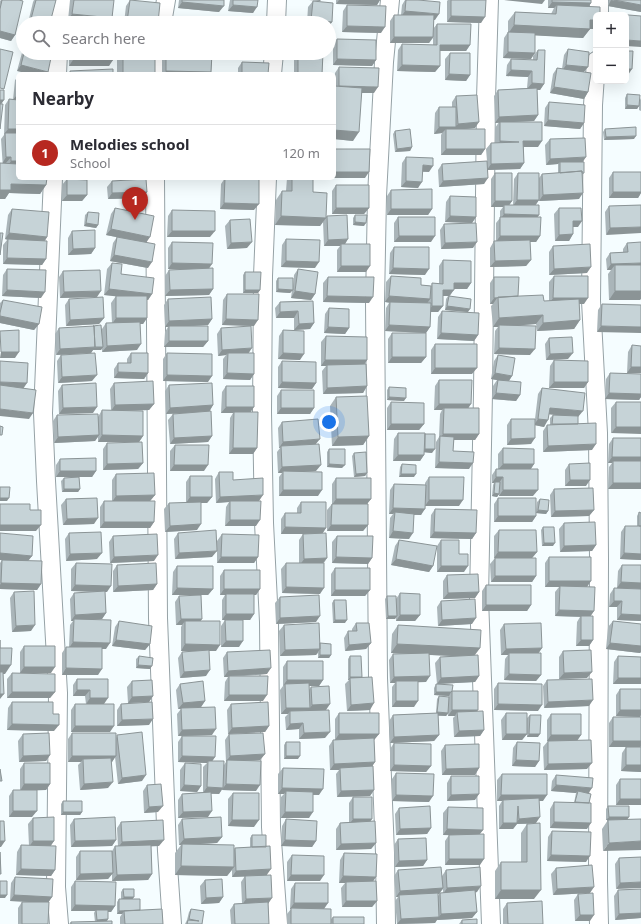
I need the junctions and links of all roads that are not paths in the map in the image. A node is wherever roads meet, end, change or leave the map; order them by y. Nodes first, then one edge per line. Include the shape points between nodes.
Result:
1 (63, 0) edge
2 (166, 0) edge
3 (277, 0) edge
4 (390, 0) edge
5 (489, 0) edge
6 (600, 0) edge
7 (599, 12) edge
8 (60, 16) edge
9 (163, 16) edge
10 (276, 16) edge
11 (58, 60) edge
12 (158, 60) edge
13 (273, 60) edge
14 (57, 72) edge
15 (157, 72) edge
16 (272, 72) edge
17 (595, 84) edge
18 (53, 180) edge
19 (155, 180) edge
20 (267, 180) edge
21 (59, 924) edge
22 (172, 924) edge
23 (278, 924) edge
24 (386, 924) edge
25 (491, 924) edge
26 (599, 924) edge

1 - 8 street
2 - 9 street
3 - 10 street
4 - 24 street via 377,196 375,302 378,678
5 - 25 street via 479,598
6 - 7 street
11 - 14 street
12 - 15 street
13 - 16 street
17 - 26 street via 591,301 598,457
18 - 21 street via 43,413 58,693 56,887
19 - 22 street via 158,618
20 - 23 street via 263,276 264,523 269,622 271,827

